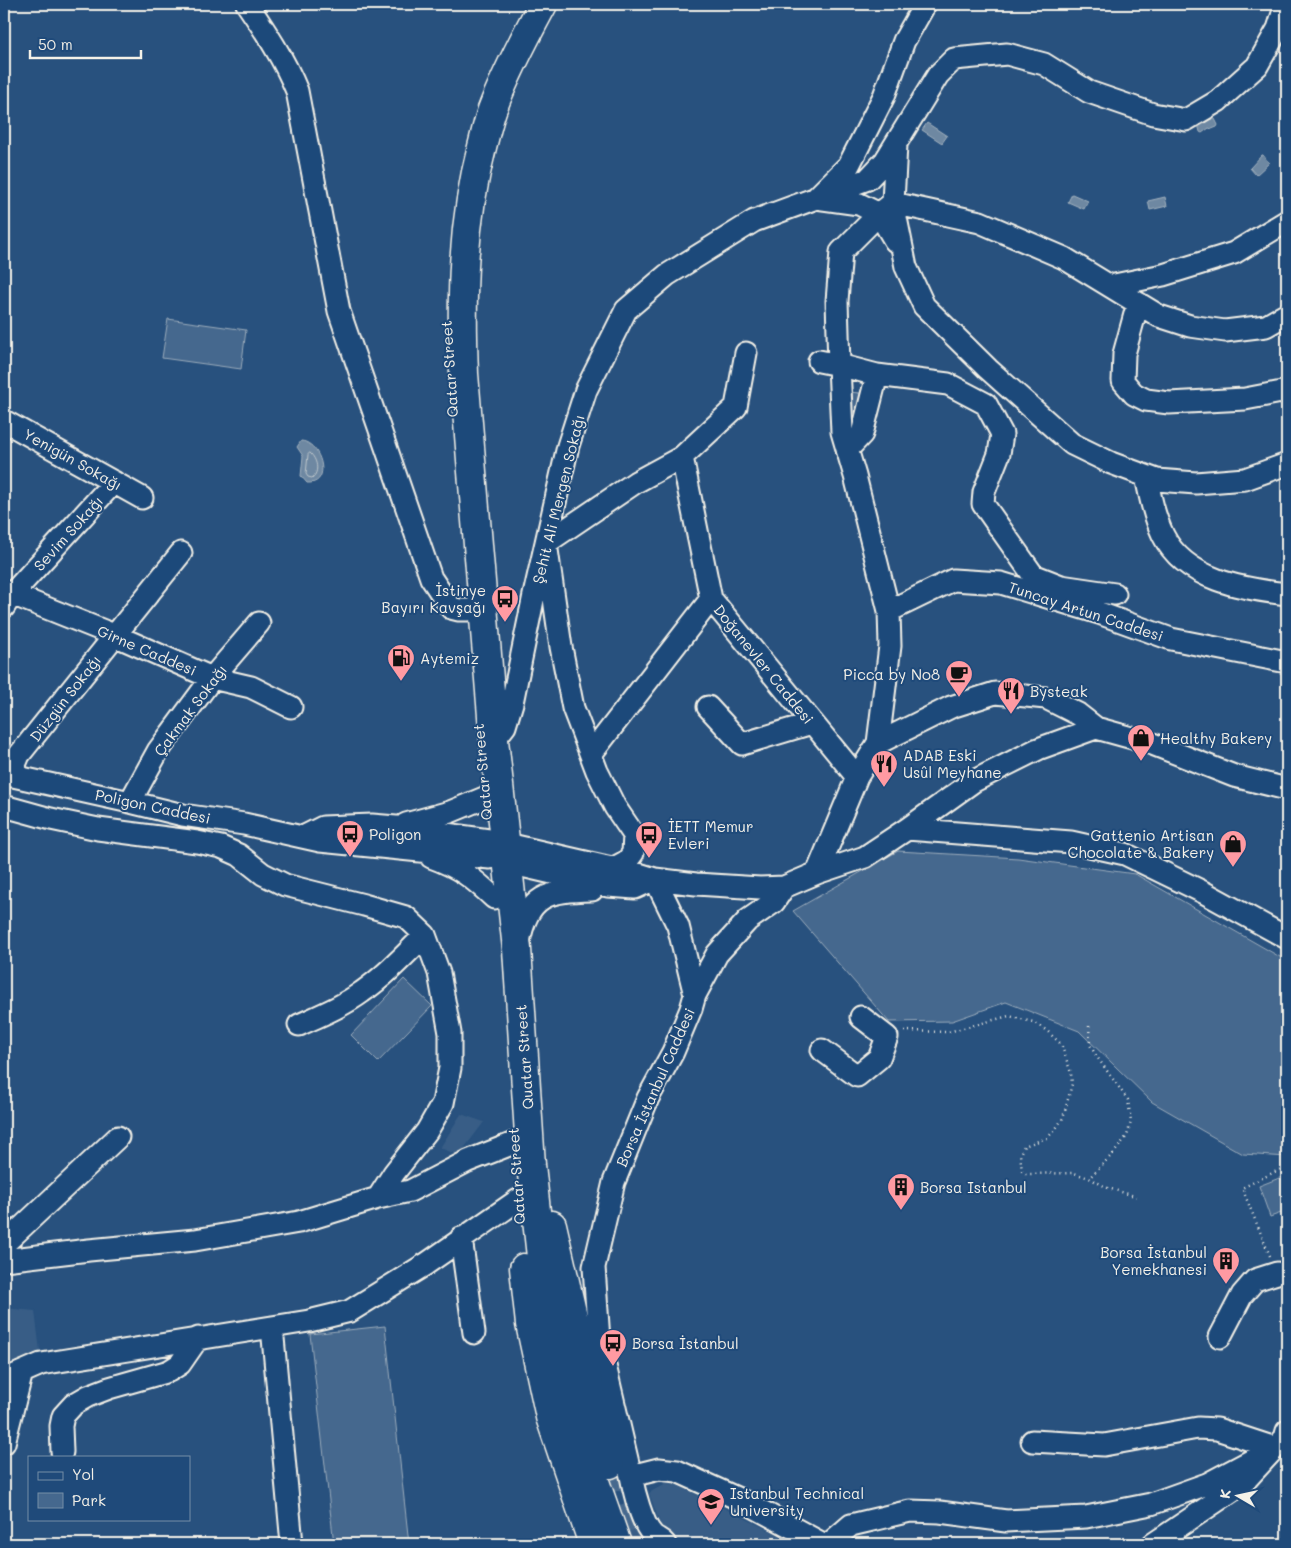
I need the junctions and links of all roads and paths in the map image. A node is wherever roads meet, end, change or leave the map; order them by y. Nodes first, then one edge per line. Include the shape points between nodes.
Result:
1 (247, 4) edge
2 (524, 4) edge
3 (543, 4) edge
4 (925, 4) edge
5 (1286, 4) edge
6 (896, 143) junction
7 (816, 198) junction
8 (886, 208) junction
9 (1287, 222) edge
10 (1110, 286) junction
11 (1138, 303) junction
12 (1287, 314) edge
13 (746, 353) dead end
14 (829, 363) junction
15 (877, 375) junction
16 (1287, 391) edge
17 (5, 424) edge
18 (847, 450) junction
19 (682, 457) junction
20 (1287, 464) edge
21 (1146, 476) junction
22 (114, 482) junction
23 (142, 498) dead end
24 (546, 543) junction
25 (181, 553) dead end
26 (1038, 586) junction
27 (1114, 594) dead end
28 (1287, 594) edge
29 (7, 597) edge
30 (711, 599) junction
31 (476, 609) junction
32 (889, 611) junction
33 (259, 623) dead end
34 (114, 635) junction
35 (1287, 662) edge
36 (212, 678) junction
37 (291, 707) dead end
38 (708, 707) dead end
39 (812, 723) junction
40 (1096, 728) junction
41 (494, 740) junction
42 (878, 744) junction
43 (591, 754) junction
44 (7, 775) edge
45 (857, 777) junction
46 (1287, 789) edge
47 (484, 798) junction
48 (130, 802) junction
49 (4, 806) edge
50 (396, 827) junction
51 (907, 829) junction
52 (303, 837) junction
53 (409, 850) junction
54 (499, 851) junction
55 (817, 874) junction
56 (611, 877) junction
57 (655, 879) junction
58 (784, 887) junction
59 (494, 898) junction
60 (425, 935) junction
61 (1287, 938) edge
62 (518, 949) junction
63 (695, 995) junction
64 (861, 1017) dead end
65 (299, 1024) dead end
66 (1089, 1026) dead end
67 (887, 1037) junction
68 (822, 1050) dead end
69 (118, 1137) dead end
70 (514, 1143) junction
71 (531, 1165) junction
72 (1287, 1166) edge
73 (1089, 1178) junction
74 (1138, 1197) dead end
75 (378, 1198) junction
76 (518, 1200) junction
77 (461, 1238) junction
78 (4, 1244) edge
79 (4, 1260) edge
80 (1277, 1273) joint
81 (272, 1327) junction
82 (474, 1333) dead end
83 (1220, 1337) dead end
84 (198, 1338) junction
85 (13, 1376) edge
86 (1032, 1441) dead end
87 (4, 1443) edge
88 (1283, 1444) edge
89 (62, 1452) dead end
90 (621, 1470) junction
91 (635, 1498) junction
92 (594, 1513) junction
93 (655, 1541) edge
94 (292, 1544) edge
95 (593, 1544) edge
96 (617, 1544) edge
97 (823, 1544) edge
98 (829, 1544) edge
99 (1153, 1544) edge

1 - 31 street via 279,52 296,91 339,311 431,578 451,608
2 - 31 main road, Qatar Street via 501,51 472,128 455,196 449,240 445,318
3 - 31 main road, Qatar Street via 491,112 476,171 467,226 461,313
4 - 7 street via 904,40 884,96 849,165
5 - 6 street, Şehit Ali Mergen Sokağı via 1278,29 1257,66 1218,101 1186,120 1153,114 1089,92 1044,64 1007,54 954,60 938,76
6 - 7 street, Şehit Ali Mergen Sokağı via 868,179
6 - 8 street
7 - 8 street
7 - 24 street, Şehit Ali Mergen Sokağı via 754,222 667,274 626,310 586,390 568,446
8 - 10 street via 980,222 1064,258
8 - 14 street via 841,252
8 - 21 street via 906,267 924,306 1072,444
9 - 10 street via 1234,253 1163,275
10 - 11 street
11 - 12 street via 1159,316 1190,326 1225,331 1266,326
11 - 16 street via 1124,354 1123,381 1134,394 1146,400 1169,403 1245,399
13 - 19 street via 736,407
14 - 15 street
14 - 18 street
15 - 18 street via 862,434
15 - 26 street via 948,384 986,404 1002,434 983,504
17 - 22 street, Yenigün Sokağı
18 - 32 street
19 - 24 street via 636,482
19 - 30 street, Doğanevler Caddesi
20 - 21 street via 1245,479 1196,483
21 - 28 street via 1151,504 1164,536 1187,562 1228,583
22 - 23 street, Yenigün Sokağı
22 - 29 street, Sevim Sokağı
24 - 41 street, Şehit Ali Mergen Sokağı via 512,703 505,726
24 - 43 street via 573,708
25 - 34 street, Düzgün Sokağı
26 - 27 street via 1062,586
26 - 32 street, Tuncay Artun Caddesi via 953,580
26 - 35 street, Tuncay Artun Caddesi via 1099,613 1171,639
29 - 34 street, Girne Caddesi
30 - 39 street, Doğanevler Caddesi
30 - 43 street
31 - 41 main road, Qatar Street
31 - 47 main road, Qatar Street
32 - 42 street via 890,646
33 - 36 street, Çakmak Sokağı
34 - 36 street, Girne Caddesi
34 - 44 street, Düzgün Sokağı via 19,755
36 - 37 street, Girne Caddesi via 251,687
36 - 48 street, Çakmak Sokağı via 158,751
38 - 39 street via 742,744
39 - 45 street, Doğanevler Caddesi
40 - 42 street via 1078,714 1046,698 995,693 950,707
40 - 46 street via 1150,743 1234,776
40 - 51 street via 1038,748 974,781
41 - 54 main road, Qatar Street
42 - 45 street
43 - 56 street via 616,807 634,835 633,853
44 - 48 street, Poligon Caddesi
45 - 55 street
47 - 50 street via 450,812
47 - 54 main road, Qatar Street
48 - 52 street, Poligon Caddesi
49 - 60 street via 98,829 221,847 285,884 406,917
50 - 52 street via 323,827
50 - 54 street
51 - 55 street via 865,856
51 - 61 street via 1070,842 1125,854
52 - 53 street, Poligon Caddesi
53 - 54 street, Poligon Caddesi
53 - 59 street via 448,863 471,877
54 - 56 street
54 - 59 main road, Qatar Street
54 - 62 main road, Qatar Street
55 - 58 street
56 - 57 street via 635,888
56 - 62 street via 591,890 563,890 540,899 525,919
57 - 58 street via 741,887
57 - 63 street, Borsa İstanbul Caddesi via 678,926
58 - 63 street via 774,902 748,920 717,954
59 - 70 main road, Qatar Street
60 - 65 street via 361,993
60 - 75 street via 440,981 450,1033 450,1068 443,1103 427,1131
62 - 71 main road, Quatar Street
63 - 90 street, Borsa İstanbul Caddesi via 614,1182 594,1267 599,1340
64 - 67 street
66 - 73 path via 1090,1044 1128,1100 1131,1122 1127,1136
67 - 68 street via 879,1058 856,1076
67 - 73 path via 893,1031 948,1032 1009,1016 1033,1022 1046,1030 1061,1044 1072,1084 1063,1118 1055,1130 1047,1138 1024,1146 1020,1154 1022,1171 1026,1174 1074,1174
69 - 78 street
70 - 75 street via 468,1161 410,1191
70 - 76 main road, Qatar Street
71 - 90 main road via 553,1229 594,1408
71 - 92 main road, Qatar Street via 551,1326 582,1446
72 - 80 path via 1242,1188
73 - 74 path
75 - 79 street via 299,1222 196,1240
76 - 77 street
76 - 92 main road, Qatar Street via 530,1324 550,1416 567,1469 582,1479 590,1503 596,1508
77 - 81 street via 350,1311
77 - 82 street
80 - 83 street via 1255,1280 1242,1295
81 - 84 street
81 - 94 street
84 - 85 street via 74,1357 41,1364
84 - 89 street via 180,1364 170,1371 109,1388 74,1404 63,1416
85 - 87 street
86 - 88 street via 1104,1444 1198,1428 1217,1429
88 - 98 street via 1207,1484 1151,1504 1086,1517 1006,1521 910,1511 851,1524
88 - 99 street via 1242,1484
90 - 91 street, Borsa İstanbul Caddesi
90 - 97 street via 677,1470 744,1501
91 - 92 street
91 - 93 street, Borsa İstanbul Caddesi
92 - 95 main road, Qatar Street
92 - 96 main road, Qatar Street

